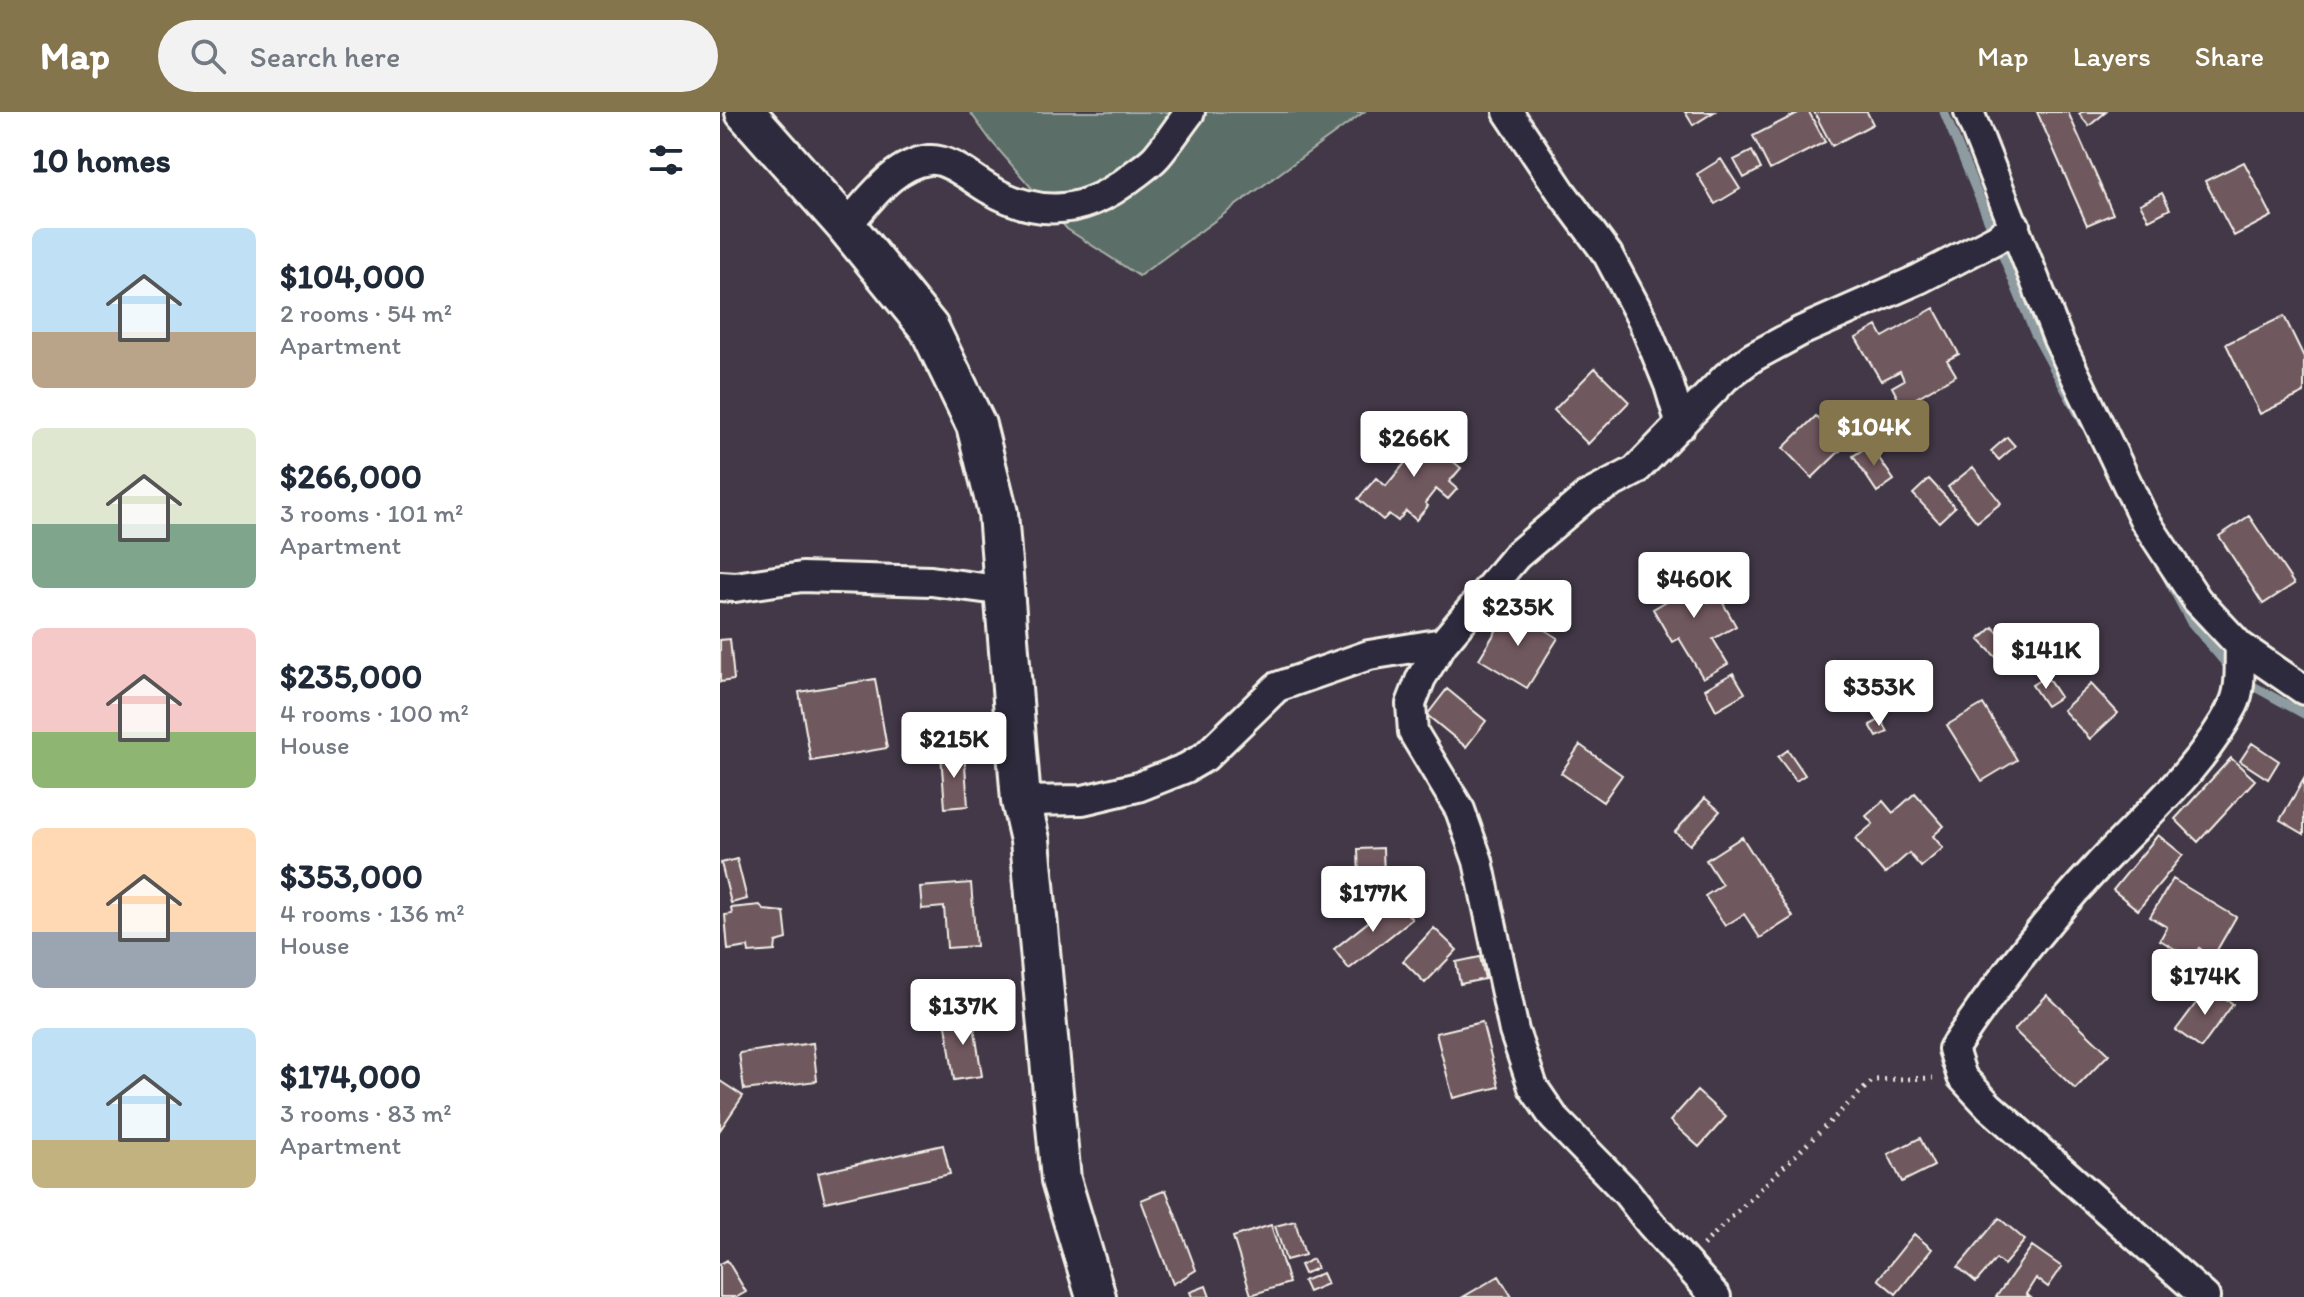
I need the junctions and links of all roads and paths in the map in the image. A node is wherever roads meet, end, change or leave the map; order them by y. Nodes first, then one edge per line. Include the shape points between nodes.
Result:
1 (745, 112) edge
2 (1190, 112) edge
3 (1508, 112) edge
4 (1969, 112) edge
5 (2015, 225) junction
6 (846, 226) junction
7 (1681, 425) junction
8 (720, 586) edge
9 (1005, 591) junction
10 (1443, 643) junction
11 (2240, 646) junction
12 (2304, 690) edge
13 (1021, 801) junction
14 (1962, 1077) junction
15 (1685, 1262) junction
16 (1096, 1297) edge
17 (1716, 1297) edge
18 (2205, 1297) edge

1 - 6 street
2 - 6 street via 1156,157 1116,190 1089,202 1055,210 1028,207 932,160 896,172
3 - 7 street via 1608,255 1643,321
4 - 5 street
5 - 7 street via 1919,279 1753,357
5 - 11 street via 2058,339 2145,521 2197,600
6 - 9 street via 929,328 976,425 998,513
7 - 10 street via 1635,471 1587,496 1516,556
8 - 9 street via 802,577 931,581
9 - 13 street
10 - 13 street via 1369,655 1277,687 1205,757 1138,787 1083,800
10 - 15 street via 1411,704 1413,732 1460,810 1478,861 1514,1031 1533,1087 1554,1118
11 - 12 street
11 - 14 street via 2235,702 2212,741 2015,960 1953,1049
13 - 16 street via 1030,840 1061,1180
14 - 15 path via 1873,1080
14 - 18 street
15 - 17 street

